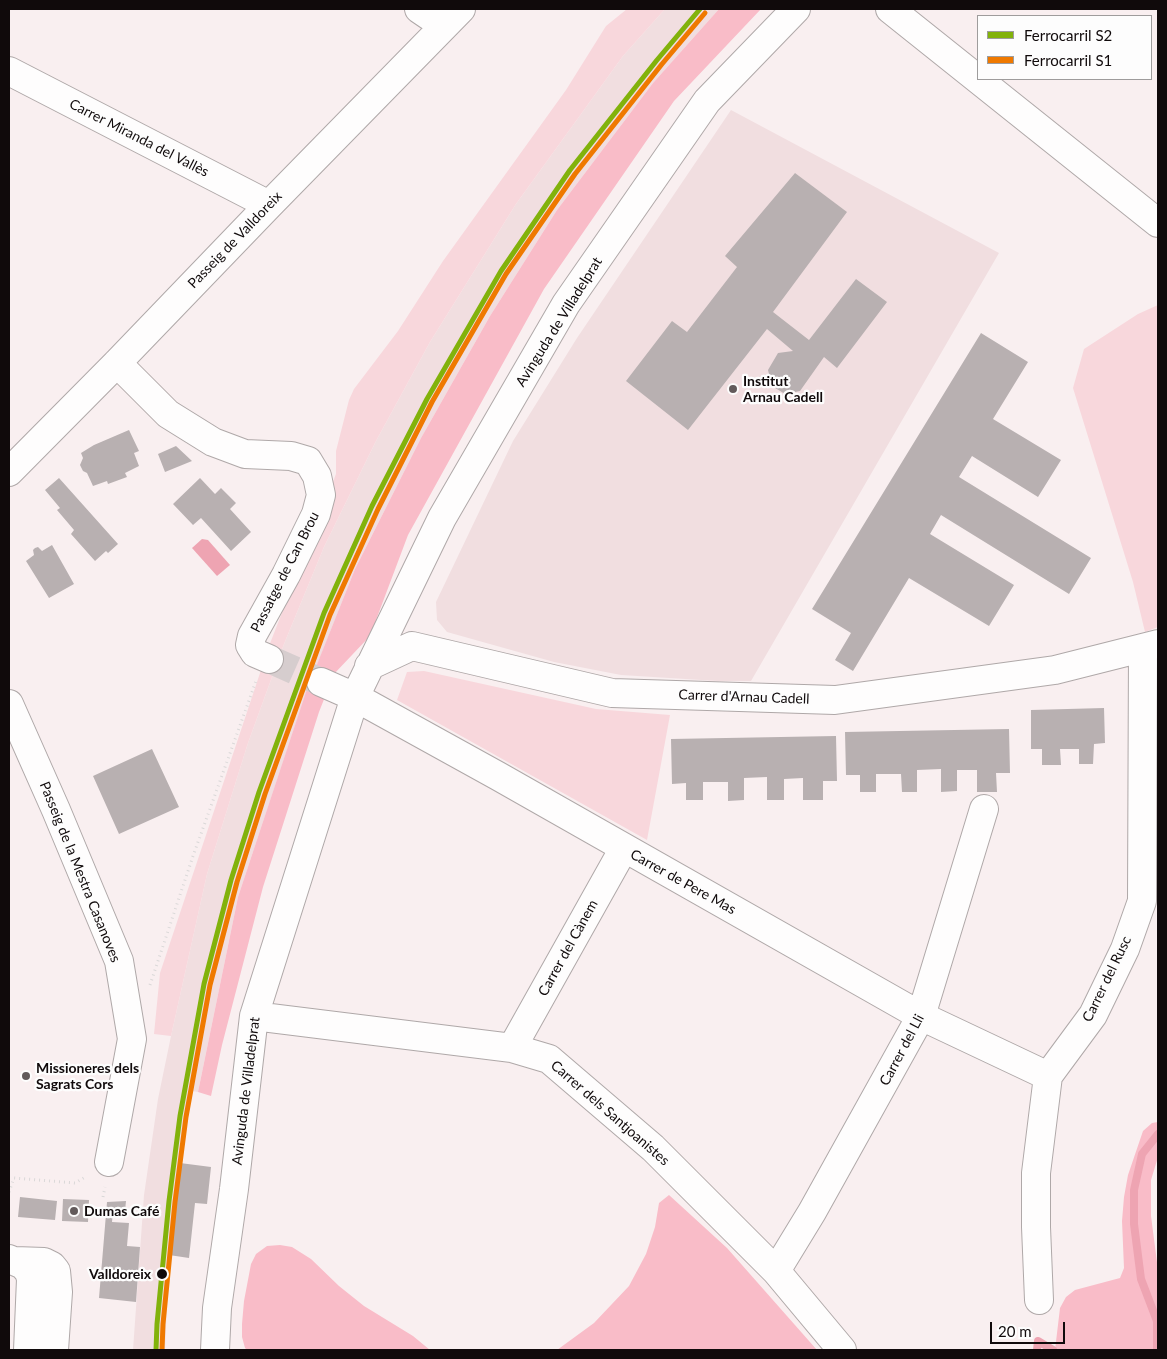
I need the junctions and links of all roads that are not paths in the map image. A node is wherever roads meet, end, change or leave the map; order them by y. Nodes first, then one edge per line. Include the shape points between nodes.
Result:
1 (419, 9) edge
2 (796, 9) edge
3 (890, 9) edge
4 (452, 17) edge
5 (9, 71) edge
6 (977, 78) edge
7 (979, 80) edge
8 (269, 205) junction
9 (1158, 223) edge
10 (117, 363) junction
11 (9, 472) edge
12 (1151, 646) edge
13 (369, 666) junction
14 (262, 670) tunnel mouth
15 (322, 682) tunnel mouth
16 (355, 697) junction
17 (9, 704) edge
18 (984, 809) dead end
19 (624, 848) junction
20 (1150, 909) edge
21 (254, 1016) junction
22 (922, 1016) junction
23 (512, 1048) junction
24 (1048, 1076) junction
25 (108, 1162) road end
26 (12, 1260) edge
27 (776, 1272) junction
28 (1039, 1300) dead end
29 (28, 1350) edge
30 (54, 1350) edge
31 (216, 1350) edge
32 (842, 1350) edge

1 - 4 street
2 - 13 street, Avinguda de Villadelprat via 707,101 566,304 442,518
3 - 6 street
4 - 8 street, Passeig de Valldoreix
5 - 8 street, Carrer Miranda del Vallès
7 - 9 street
8 - 10 street, Passeig de Valldoreix
10 - 11 street, Passeig de Valldoreix
10 - 14 street, Passatge de Can Brou via 168,414 213,442 245,454 291,456 308,461 317,476 321,496 316,514 252,636 250,645
12 - 13 street, Carrer d'Arnau Cadell via 1055,670 834,700 612,693 412,646
12 - 20 street, Carrer del Rusc
13 - 16 street
15 - 16 street, Carrer de Pere Mas
16 - 19 street, Carrer de Pere Mas
16 - 21 street, Avinguda de Villadelprat
17 - 25 street, Passeig de la Mestra Casanoves via 119,961 132,1039
18 - 22 street, Carrer del Lli
19 - 22 street, Carrer de Pere Mas
19 - 23 street, Carrer del Cànem
20 - 24 street, Carrer del Rusc via 1125,949 1092,1016
21 - 23 street, Carrer dels Santjoanistes
21 - 31 street, Avinguda de Villadelprat via 217,1308
22 - 24 street, Carrer de Pere Mas
22 - 27 street, Carrer del Lli
23 - 27 street, Carrer dels Santjoanistes via 549,1059 557,1065 653,1148
24 - 28 street, Carrer del Rusc via 1036,1172
26 - 29 street via 29,1272 31,1279
26 - 30 street via 44,1262 56,1271 58,1292
27 - 32 street, Carrer dels Santjoanistes

